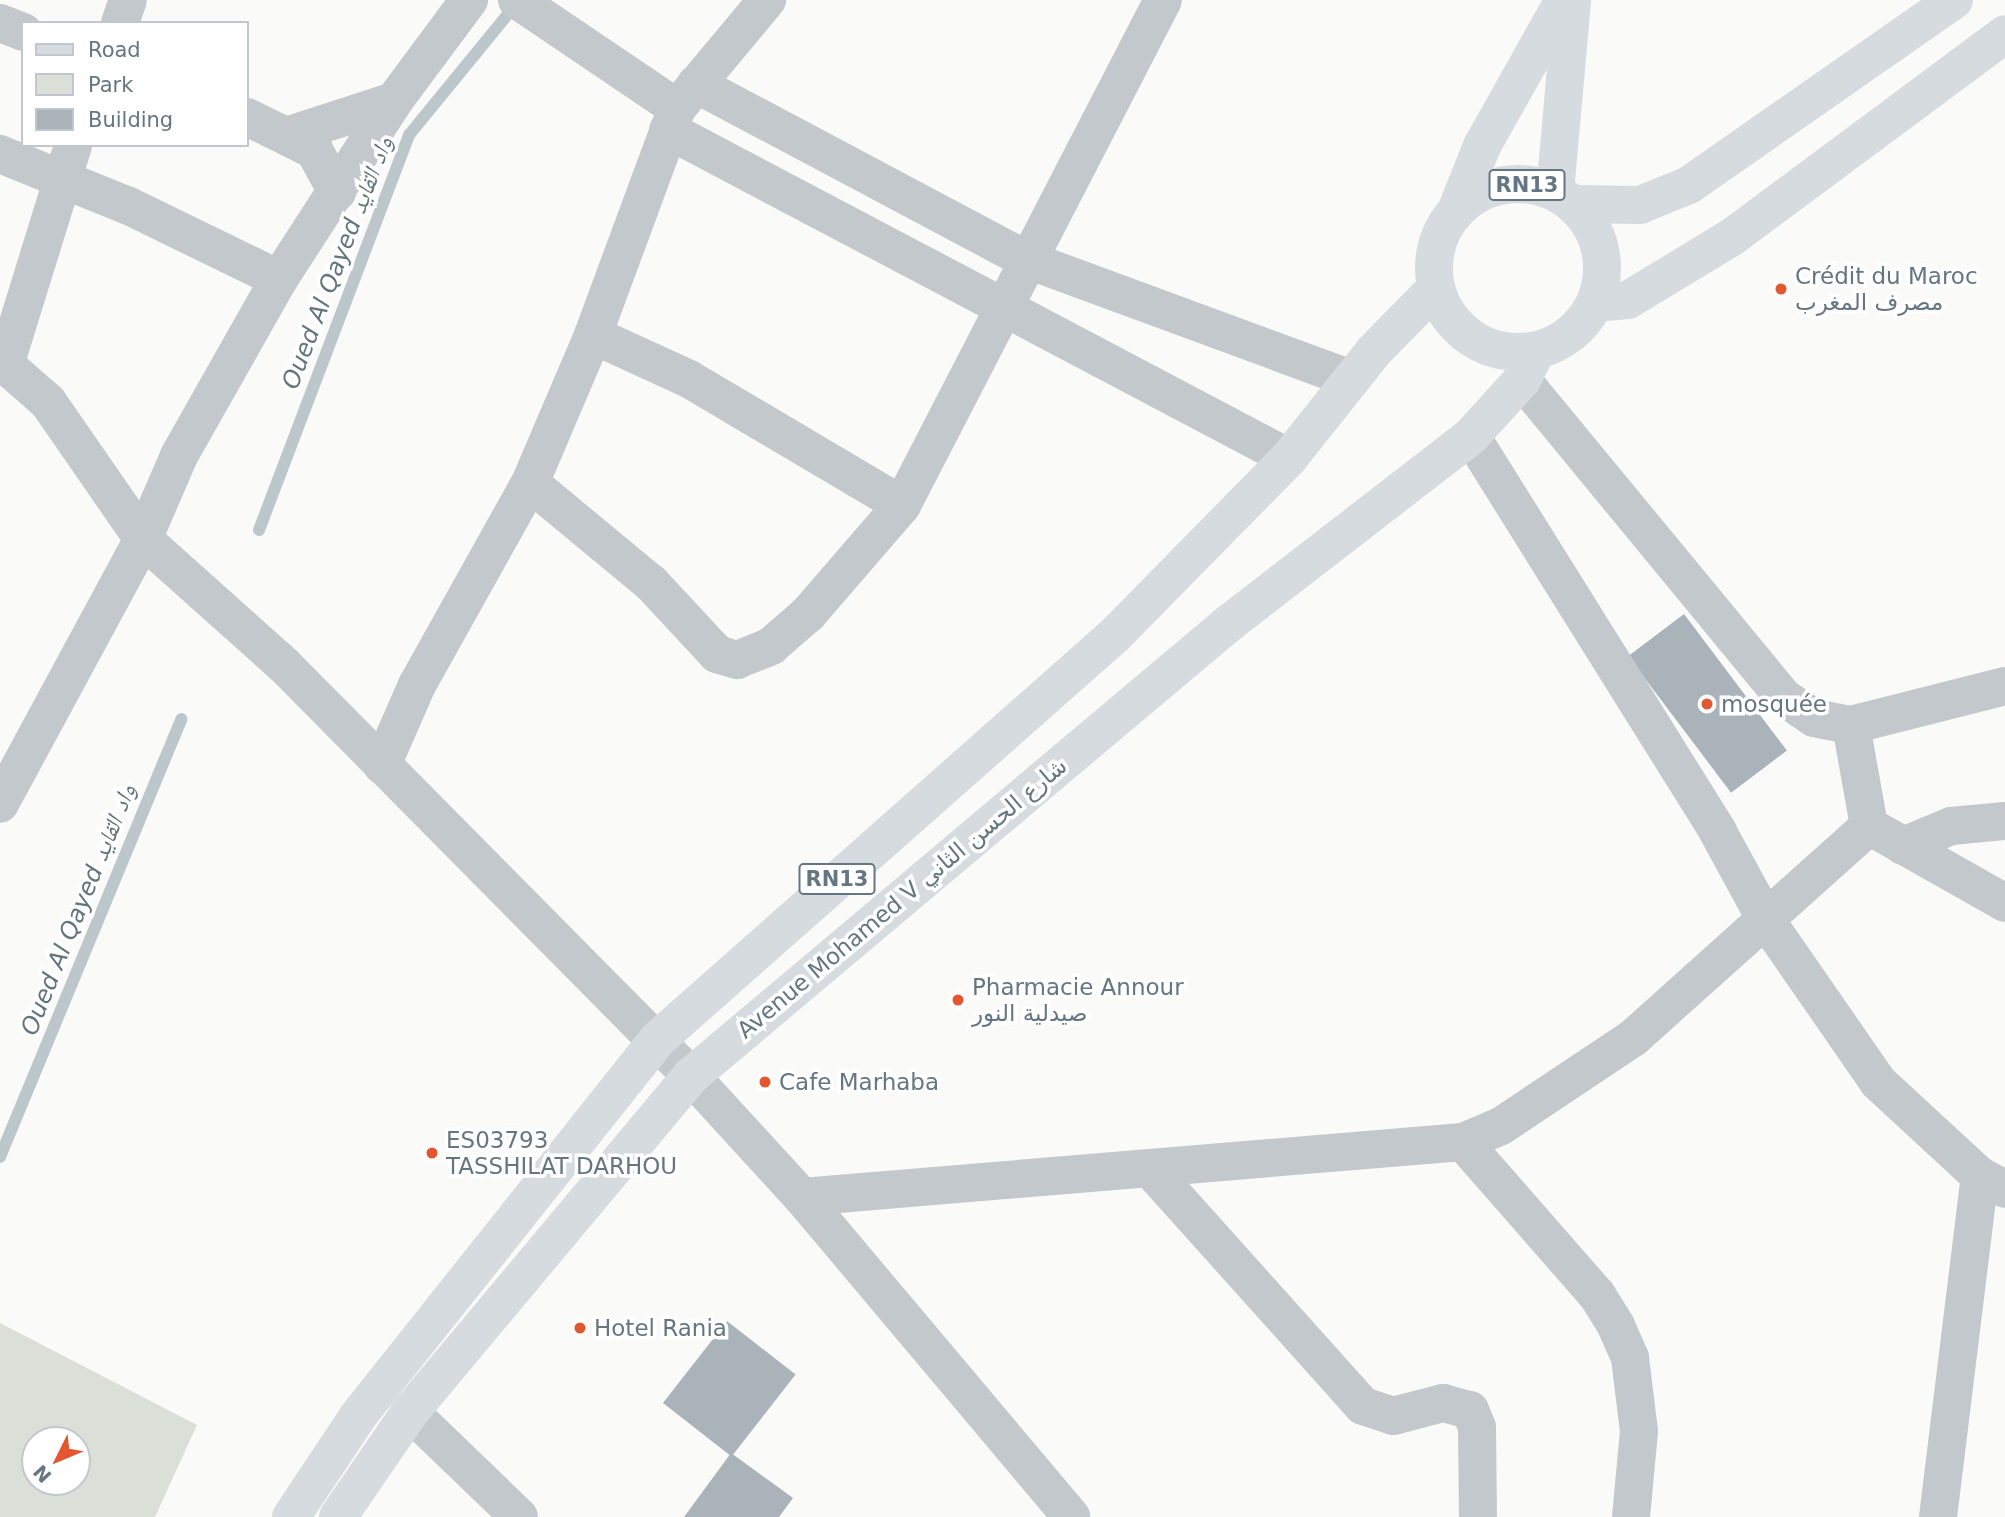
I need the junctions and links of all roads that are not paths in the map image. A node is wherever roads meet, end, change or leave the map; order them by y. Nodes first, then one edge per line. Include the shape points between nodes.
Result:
1 (128, 0) edge
2 (469, 0) edge
3 (517, 0) edge
4 (767, 0) edge
5 (1163, 0) edge
6 (1564, 0) edge
7 (1572, 0) edge
8 (1954, 0) edge
9 (121, 21) edge
10 (0, 23) edge
11 (21, 31) edge
12 (2005, 34) edge
13 (394, 101) junction
14 (680, 107) junction
15 (248, 117) edge
16 (292, 134) junction
17 (72, 147) edge
18 (0, 154) edge
19 (58, 181) junction
20 (885, 189) junction
21 (337, 192) junction
22 (1564, 198) junction
23 (1456, 211) junction
24 (863, 234) junction
25 (1025, 259) junction
26 (279, 279) junction
27 (1436, 288) junction
28 (1595, 303) junction
29 (1001, 308) junction
30 (593, 335) junction
31 (3, 361) edge
32 (1529, 365) junction
33 (1351, 379) junction
34 (1471, 436) junction
35 (1289, 458) junction
36 (530, 483) junction
37 (902, 505) junction
38 (143, 539) junction
39 (2005, 687) edge
40 (1851, 725) junction
41 (382, 765) junction
42 (0, 804) edge
43 (2005, 821) edge
44 (1869, 826) junction
45 (1903, 846) junction
46 (2005, 903) edge
47 (1766, 920) junction
48 (657, 1040) junction
49 (691, 1076) junction
50 (1463, 1142) junction
51 (1153, 1172) junction
52 (1992, 1182) edge
53 (802, 1197) junction
54 (410, 1412) junction
55 (291, 1517) edge
56 (338, 1517) edge
57 (519, 1517) edge
58 (1071, 1517) edge
59 (1478, 1517) edge
60 (1631, 1517) edge
61 (1938, 1517) edge

1 - 9 street
2 - 13 street
3 - 14 street
4 - 14 street
5 - 25 street
6 - 23 main road via 1482,146
7 - 22 main road
8 - 22 main road, RN13 via 1689,185 1640,205
10 - 11 street
12 - 28 main road via 1732,237 1628,300
13 - 16 street
13 - 21 street
14 - 20 street
14 - 24 street
14 - 30 street
15 - 16 street
16 - 21 street via 314,150
17 - 19 street
18 - 19 street
19 - 26 street via 129,206
19 - 31 street
20 - 24 street
20 - 25 street
21 - 26 street
22 - 23 main road, RN13 via 1502,186
22 - 28 main road, RN13 via 1601,250
23 - 27 main road, RN13 via 1441,234
24 - 29 street
25 - 29 street
25 - 33 street
26 - 38 street via 179,456
27 - 32 main road via 1462,331
27 - 33 main road, RN13
28 - 32 main road, Avenue Mohamed V شارع الحسن الثاني / RN13 via 1581,326
29 - 35 street
29 - 37 street
30 - 36 street
30 - 37 street via 710,391
31 - 38 street via 48,402
32 - 34 main road, Avenue Mohamed V شارع الحسن الثاني / RN13
32 - 40 street via 1783,697 1814,718
33 - 35 main road, RN13
34 - 47 street via 1718,832
34 - 49 main road, Avenue Mohamed V شارع الحسن الثاني / RN13 via 1228,624
35 - 48 main road, RN13 via 1115,635
36 - 37 street via 651,583 696,638 737,660 771,646 808,614
36 - 41 street via 417,685
38 - 41 street via 284,665
38 - 42 street
39 - 40 street
40 - 44 street
41 - 48 street
43 - 45 street via 1951,827
44 - 45 street
44 - 47 street
45 - 46 street
47 - 50 street via 1633,1038 1502,1126
47 - 52 street via 1878,1082
48 - 49 street
48 - 55 main road, RN13 via 358,1416
49 - 53 street
49 - 54 main road, Avenue Mohamed V شارع الحسن الثاني / RN13
50 - 51 street
50 - 60 street via 1598,1296 1616,1326 1630,1358 1639,1431
51 - 53 street
51 - 59 street via 1363,1406 1393,1416 1443,1403 1470,1410 1476,1427
52 - 61 street
53 - 58 street
54 - 56 main road, Avenue Mohamed V شارع الحسن الثاني / RN13
54 - 57 street

